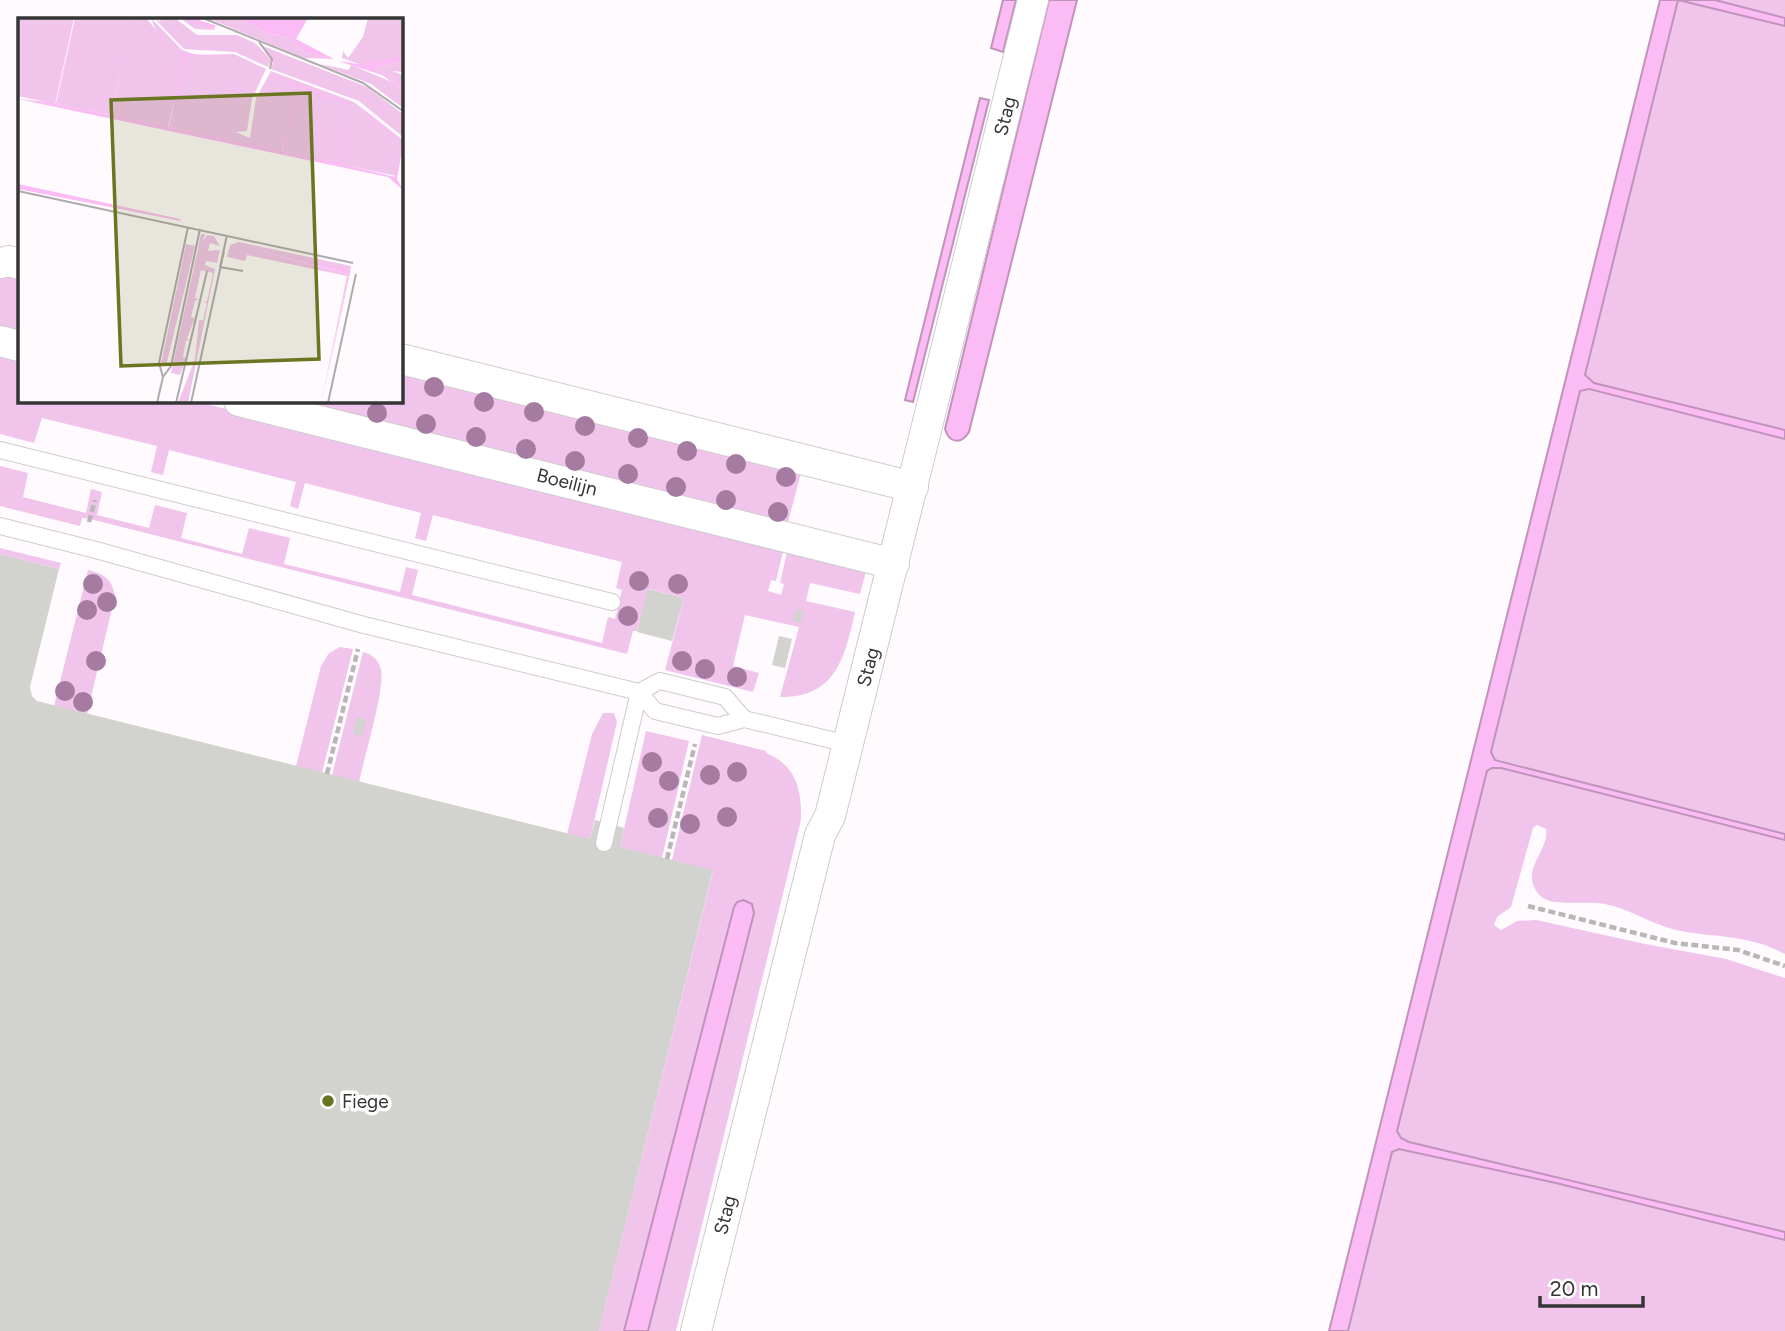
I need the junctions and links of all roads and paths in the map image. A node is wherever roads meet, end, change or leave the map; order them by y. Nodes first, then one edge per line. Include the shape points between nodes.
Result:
1 (1033, 0) edge
2 (0, 263) edge
3 (18, 264) edge
4 (0, 341) edge
5 (18, 346) edge
6 (402, 359) edge
7 (243, 402) edge
8 (0, 450) edge
9 (101, 475) junction
10 (913, 487) junction
11 (0, 526) edge
12 (83, 547) junction
13 (894, 564) junction
14 (612, 602) dead end
15 (364, 625) junction
16 (639, 692) junction
17 (744, 719) junction
18 (700, 722) junction
19 (848, 744) junction
20 (327, 774) dead end
21 (604, 843) dead end
22 (667, 859) dead end
23 (1528, 906) dead end
24 (1785, 966) edge
25 (696, 1331) edge

1 - 10 street, Stag
2 - 3 street
4 - 5 street
6 - 10 street
7 - 13 street, Boeilijn
8 - 9 lane
9 - 12 path
9 - 14 lane
10 - 13 street, Stag
11 - 12 lane
12 - 15 lane
13 - 19 street, Stag
15 - 16 lane
15 - 20 path
16 - 17 lane via 660,681 725,697
16 - 18 lane via 655,711
16 - 21 lane
17 - 18 lane via 718,726
17 - 19 lane
18 - 22 path
19 - 25 street, Stag via 830,816 820,835
23 - 24 path via 1675,943 1738,950

